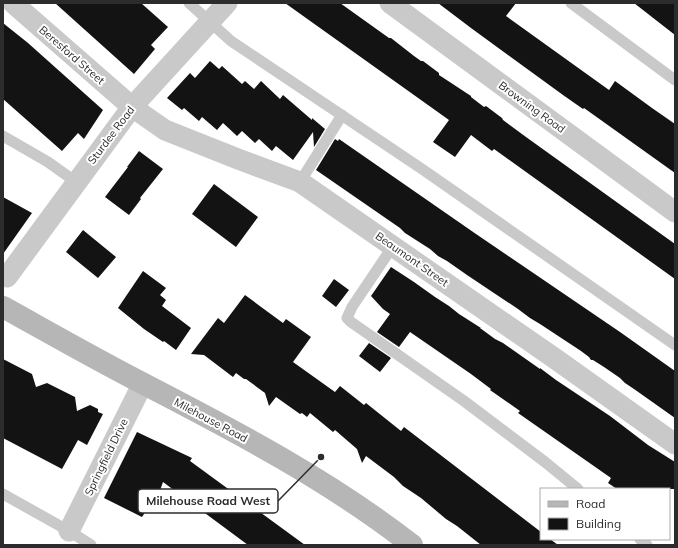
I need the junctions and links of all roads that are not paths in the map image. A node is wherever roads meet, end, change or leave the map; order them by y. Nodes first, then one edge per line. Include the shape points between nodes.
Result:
1 (13, 3) edge
2 (190, 3) edge
3 (227, 3) edge
4 (390, 3) edge
5 (571, 3) edge
6 (210, 21) junction
7 (675, 80) edge
8 (132, 107) junction
9 (342, 115) junction
10 (3, 136) edge
11 (76, 182) junction
12 (300, 182) junction
13 (675, 212) edge
14 (394, 246) junction
15 (7, 277) dead end
16 (3, 308) edge
17 (675, 345) edge
18 (143, 384) junction
19 (675, 444) edge
20 (577, 488) edge
21 (3, 494) edge
22 (69, 531) junction
23 (91, 545) edge
24 (412, 545) edge

1 - 8 street, Beresford Street
2 - 6 lane
3 - 6 street, Sturdee Road
4 - 13 street, Browning Road
5 - 7 lane
6 - 8 street, Sturdee Road
6 - 9 lane via 231,41
8 - 11 street, Sturdee Road
8 - 12 street, Beaumont Street via 165,130
9 - 12 lane
9 - 17 lane
10 - 11 lane
11 - 15 street, Sturdee Road
12 - 14 street, Beaumont Street
14 - 19 street, Beaumont Street
14 - 20 lane via 352,307 348,318 351,322 464,401
16 - 18 main road, Milehouse Road
18 - 22 street, Springfield Drive
18 - 24 main road, Milehouse Road via 246,438 320,481
21 - 22 lane
22 - 23 lane

